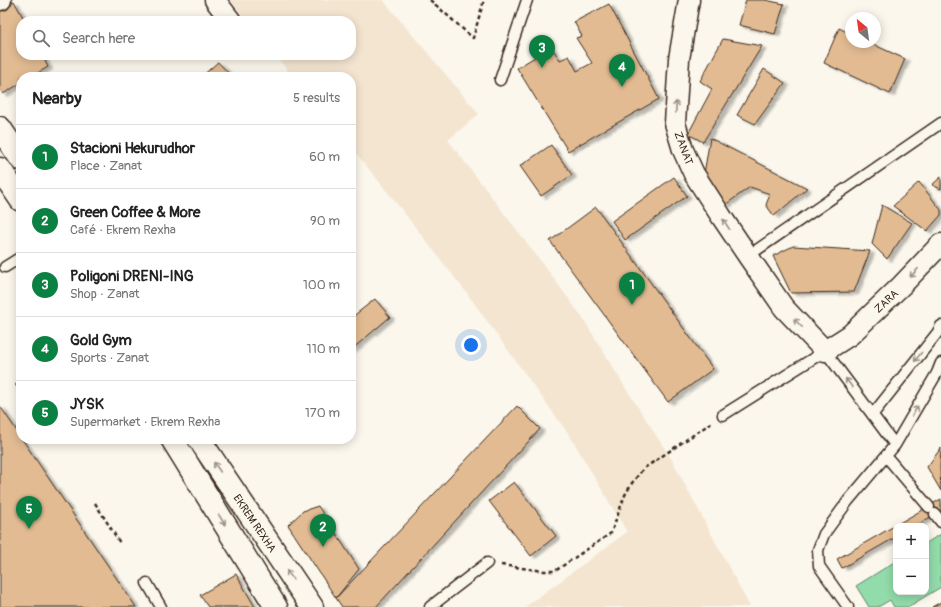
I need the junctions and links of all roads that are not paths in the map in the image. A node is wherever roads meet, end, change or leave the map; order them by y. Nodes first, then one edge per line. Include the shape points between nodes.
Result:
1 (214, 0) edge
2 (527, 0) edge
3 (689, 0) edge
4 (227, 16) edge
5 (500, 80) dead end
6 (941, 123) edge
7 (0, 128) edge
8 (16, 152) edge
9 (0, 169) edge
10 (16, 193) edge
11 (941, 244) edge
12 (748, 256) junction
13 (16, 259) edge
14 (2, 266) edge
15 (941, 326) edge
16 (825, 351) junction
17 (941, 363) edge
18 (723, 414) road end
19 (873, 414) junction
20 (175, 444) edge
21 (202, 444) edge
22 (895, 445) junction
23 (886, 456) junction
24 (935, 514) edge
25 (487, 563) road end
26 (147, 583) dead end
27 (161, 607) edge
28 (276, 607) edge
29 (312, 607) edge
30 (430, 607) edge
31 (848, 607) edge

1 - 4 street
2 - 5 lane
12 -> 3 street, ZANAT via 694,174 683,150 676,123 679,59
6 - 12 lane
7 - 8 street
9 - 10 street
11 -> 16 street, ZARA via 850,335
16 -> 12 street, ZANAT via 784,308
13 - 14 lane
15 -> 19 lane
16 - 18 lane
19 -> 16 lane
22 -> 17 lane
19 - 22 lane
20 -> 28 street
29 -> 21 street, EKREM REXHA
22 - 23 lane
23 - 24 lane
23 - 31 lane via 824,534 818,550 820,566
25 - 30 lane
26 - 27 lane

